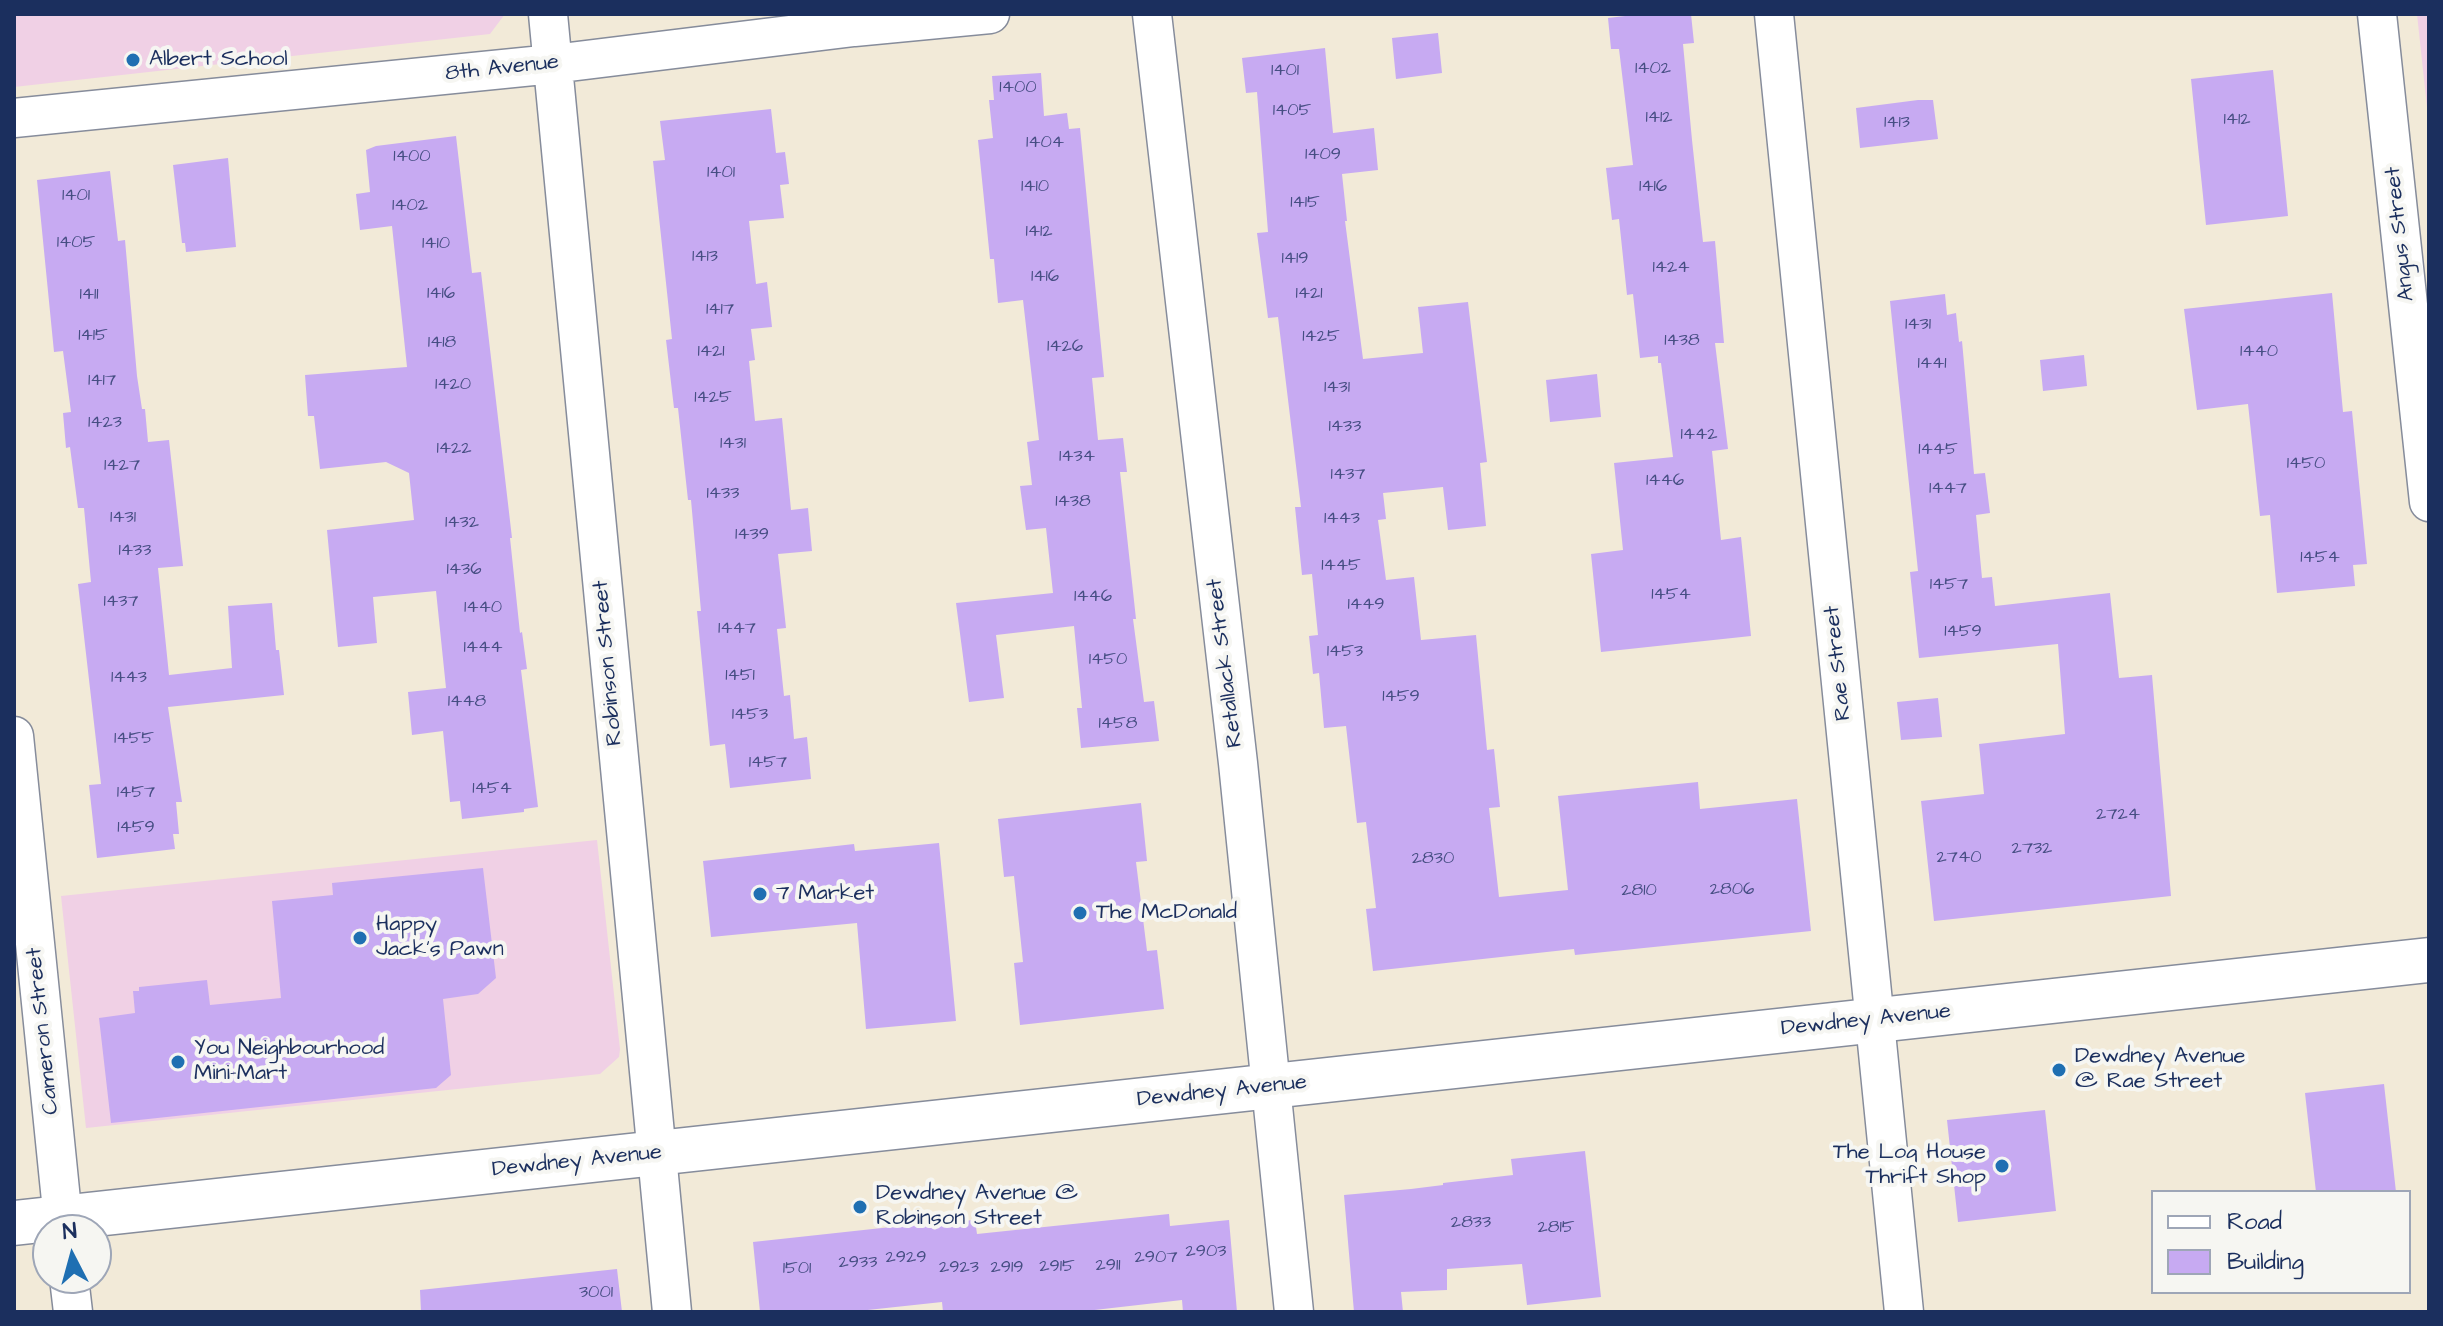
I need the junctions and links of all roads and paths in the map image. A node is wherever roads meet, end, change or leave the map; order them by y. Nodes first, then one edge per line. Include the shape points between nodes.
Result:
1 (548, 14) edge
2 (990, 14) edge
3 (1152, 14) edge
4 (1774, 14) edge
5 (2377, 14) edge
6 (553, 64) junction
7 (14, 118) edge
8 (2429, 502) edge
9 (14, 736) edge
10 (2429, 960) edge
11 (1875, 1020) junction
12 (1272, 1086) junction
13 (657, 1153) junction
14 (63, 1214) edge
15 (112, 1218) edge
16 (672, 1312) edge
17 (1294, 1312) edge
18 (1904, 1312) edge

1 - 6 street, Robinson Street
2 - 6 street, 8th Avenue
3 - 12 street, Retallack Street
4 - 11 street, Rae Street
5 - 8 street, Angus Street
6 - 7 street, 8th Avenue
6 - 13 street, Robinson Street
9 - 14 street, Cameron Street
10 - 11 main road, Dewdney Avenue
11 - 12 main road, Dewdney Avenue
11 - 18 street, Rae Street
12 - 13 main road, Dewdney Avenue
12 - 17 street, Retallack Street
13 - 15 main road, Dewdney Avenue
13 - 16 street, Robinson Street

